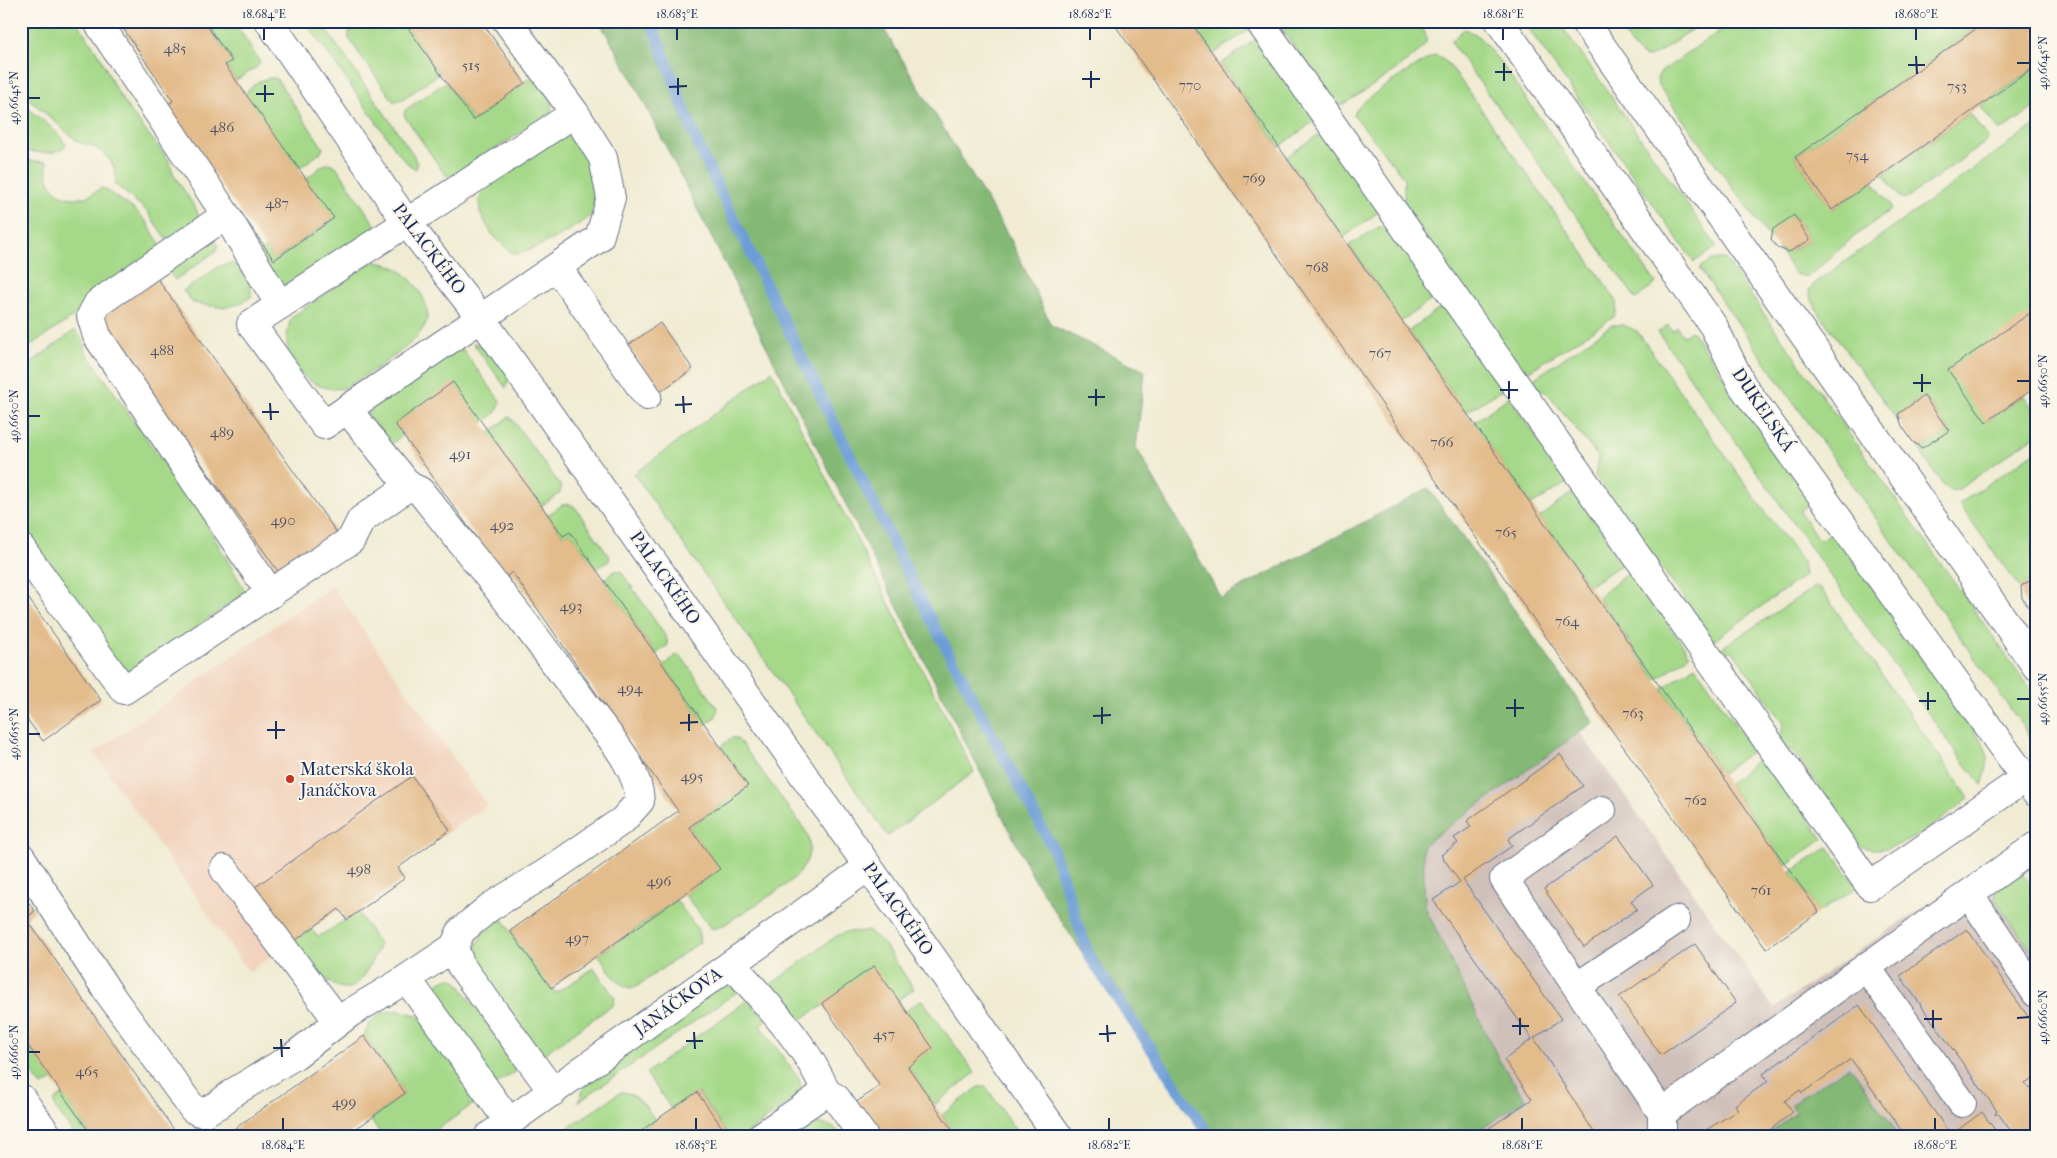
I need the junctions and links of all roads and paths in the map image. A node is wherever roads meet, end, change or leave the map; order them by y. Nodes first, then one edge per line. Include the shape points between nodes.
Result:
1 (97, 21) edge
2 (269, 21) edge
3 (507, 21) edge
4 (1259, 21) edge
5 (1499, 21) edge
6 (1584, 21) edge
7 (575, 113) junction
8 (226, 215) junction
9 (407, 223) junction
10 (557, 267) junction
11 (280, 305) junction
12 (481, 318) junction
13 (647, 396) dead end
14 (347, 409) junction
15 (409, 486) junction
16 (21, 548) edge
17 (271, 594) junction
18 (2036, 666) edge
19 (2030, 786) edge
20 (1602, 810) dead end
21 (2036, 846) edge
22 (21, 857) edge
23 (868, 867) junction
24 (224, 869) dead end
25 (1969, 894) junction
26 (1676, 920) dead end
27 (454, 947) junction
28 (732, 964) junction
29 (1867, 968) junction
30 (407, 979) junction
31 (1578, 986) junction
32 (2036, 993) edge
33 (338, 1021) junction
34 (553, 1092) junction
35 (826, 1092) junction
36 (21, 1098) edge
37 (1962, 1102) dead end
38 (1662, 1125) edge
39 (499, 1129) edge
40 (48, 1137) edge
41 (760, 1137) edge
42 (864, 1137) edge
43 (1059, 1137) edge

1 - 8 street
2 - 9 street, PALACKÉHO
3 - 7 street
4 - 19 street via 1870,886
5 - 19 street, DUKELSKÁ via 1708,318 1742,385
6 - 18 street
7 - 9 street
7 - 10 street via 603,158 611,198 599,238
8 - 11 street
8 - 17 street via 98,303 91,316 97,336
9 - 11 street
9 - 12 street, PALACKÉHO
10 - 12 street
10 - 13 street
11 - 14 street via 251,324 324,425
12 - 14 street
12 - 23 street, PALACKÉHO
14 - 15 street
15 - 17 street via 361,520 351,540
15 - 27 street via 420,491 539,640 623,758 639,787 640,801 622,820 490,907 461,931
16 - 17 street via 124,690
20 - 31 street via 1504,879
21 - 25 street
22 - 33 street via 108,992 193,1109 205,1112 219,1104 294,1056
23 - 28 street, JANÁČKOVA
23 - 43 street, PALACKÉHO
24 - 33 street
25 - 29 street
25 - 32 street
26 - 31 street
27 - 30 street
27 - 34 street via 461,966
28 - 34 street, JANÁČKOVA
28 - 35 street via 797,1042
29 - 37 street
29 - 38 street
30 - 33 street
30 - 39 street
31 - 38 street
34 - 39 street, JANÁČKOVA
35 - 41 street
35 - 42 street via 836,1098
36 - 40 street

